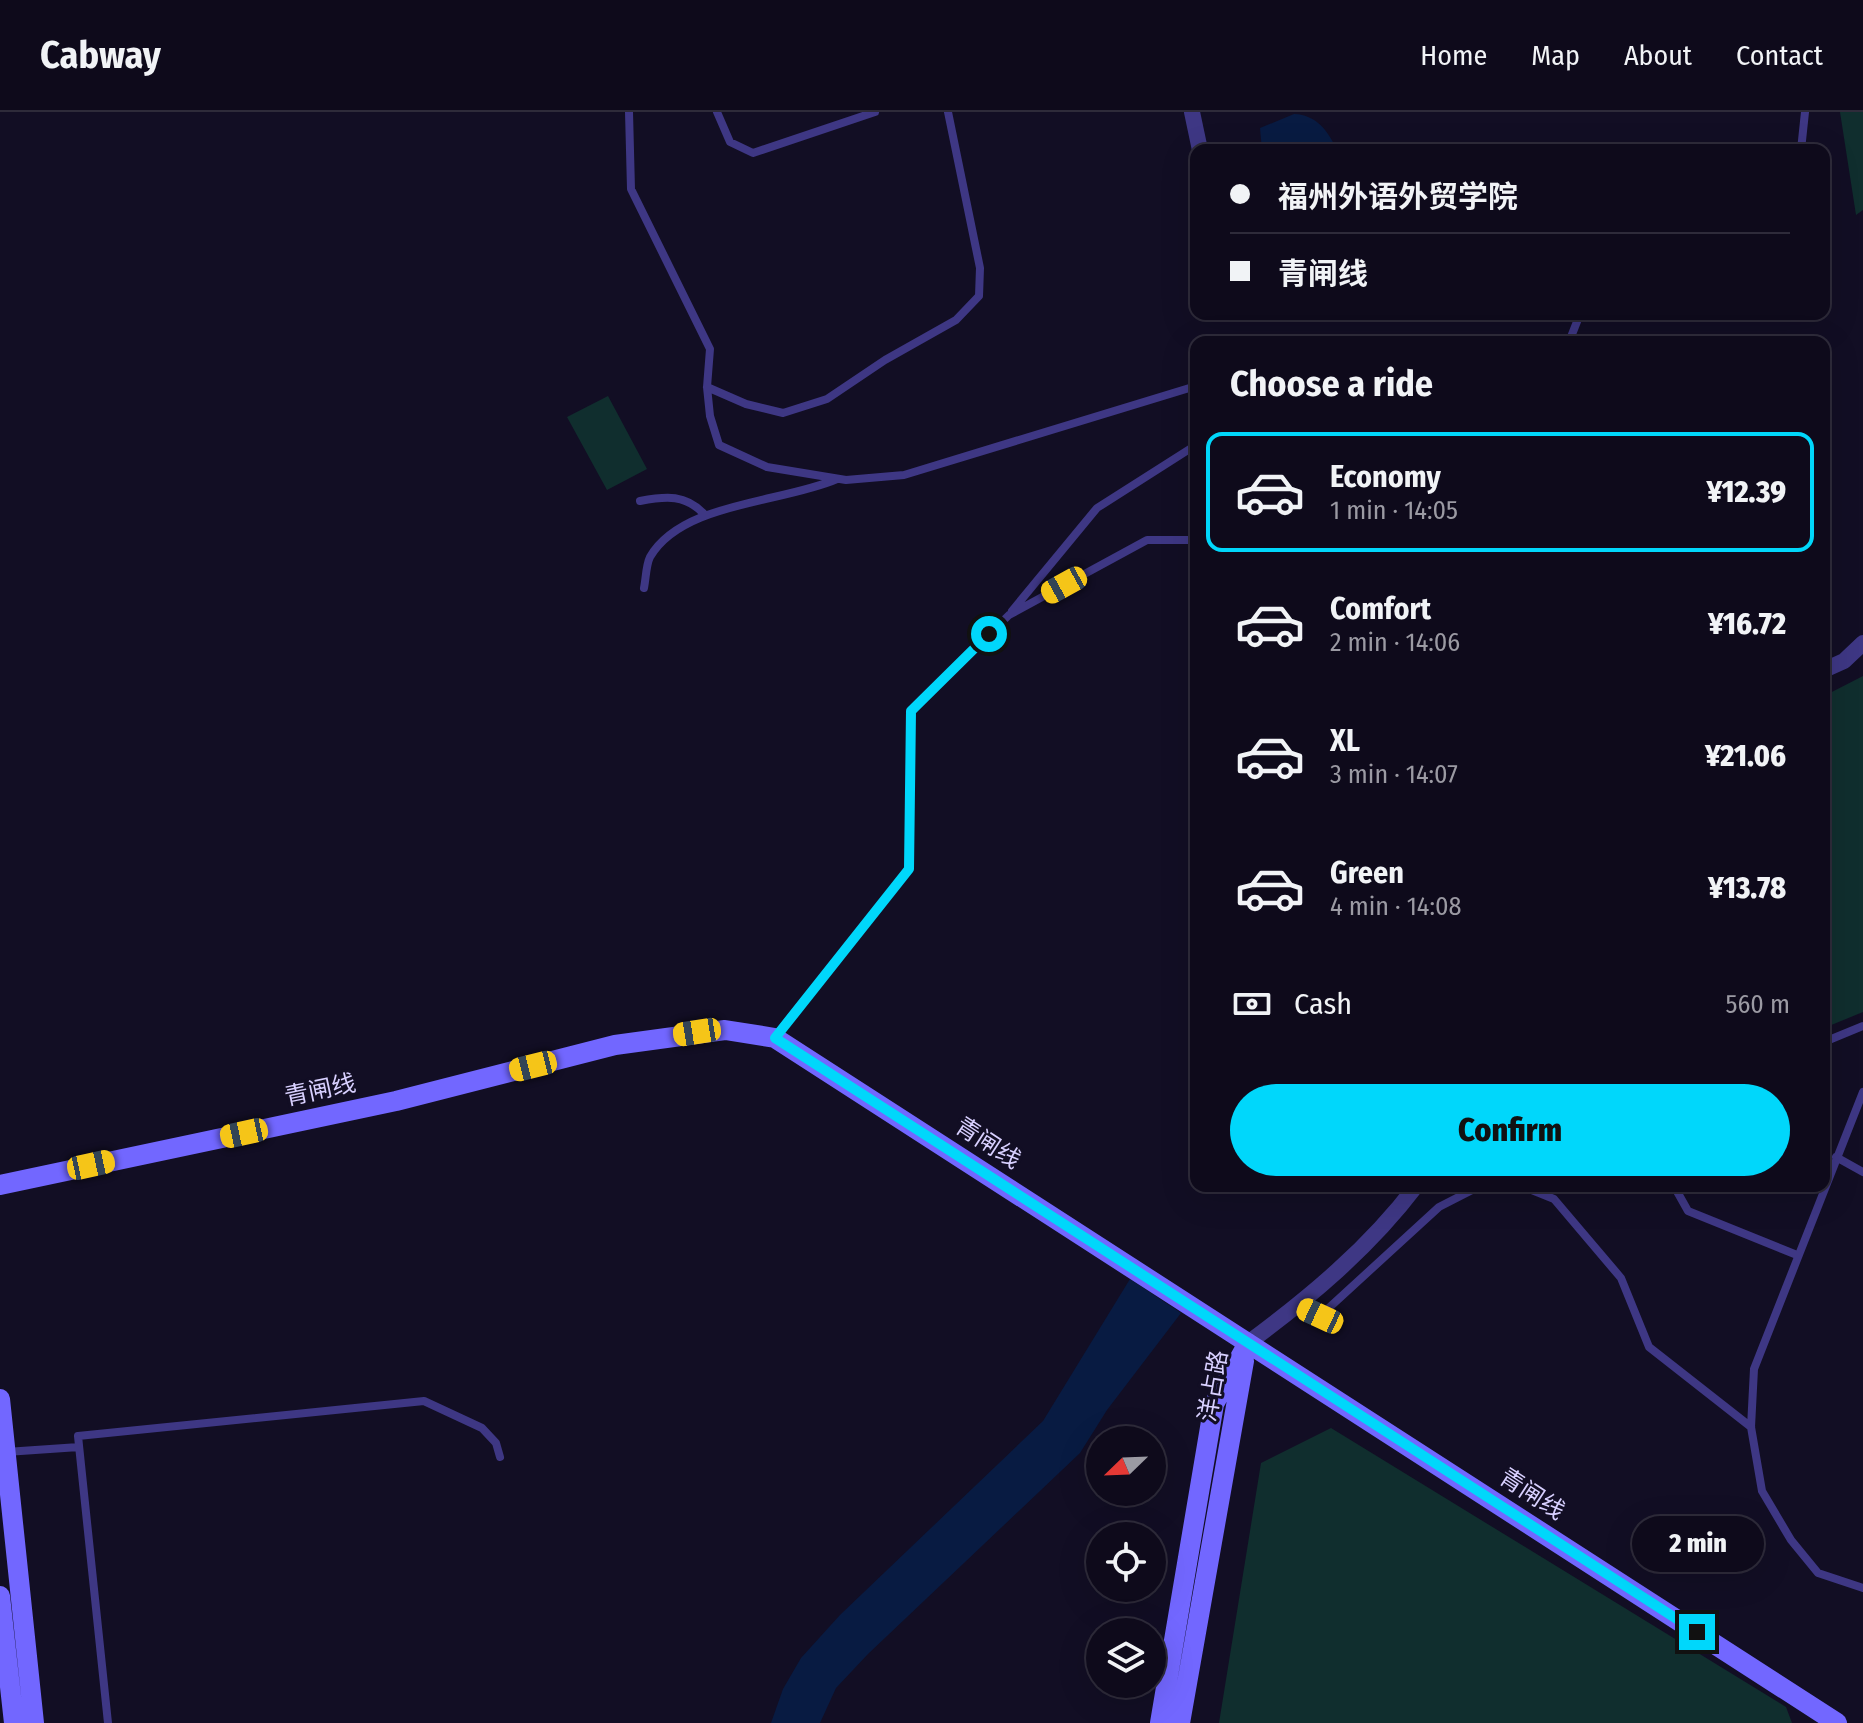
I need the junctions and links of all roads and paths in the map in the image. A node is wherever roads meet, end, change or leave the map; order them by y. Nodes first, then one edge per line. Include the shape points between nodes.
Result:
1 (629, 112) edge
2 (717, 112) edge
3 (875, 112) edge
4 (948, 112) edge
5 (1192, 112) edge
6 (1805, 112) edge
7 (1199, 144) edge
8 (1802, 144) edge
9 (707, 387) junction
10 (1190, 388) edge
11 (1190, 449) edge
12 (837, 478) junction
13 (640, 501) dead end
14 (705, 515) junction
15 (1190, 540) edge
16 (644, 588) dead end
17 (1009, 615) junction
18 (1863, 643) edge
19 (1830, 667) edge
20 (1863, 1026) edge
21 (775, 1038) junction
22 (1830, 1040) edge
23 (1863, 1092) edge
24 (1836, 1157) junction
25 (1830, 1172) edge
26 (1863, 1172) edge
27 (0, 1185) edge
28 (1411, 1192) edge
29 (1468, 1192) edge
30 (1537, 1192) edge
31 (1677, 1192) edge
32 (1822, 1192) edge
33 (1797, 1255) junction
34 (1298, 1306) junction
35 (1248, 1343) junction
36 (0, 1399) edge
37 (1751, 1427) junction
38 (79, 1447) junction
39 (6, 1452) junction
40 (500, 1457) dead end
41 (1863, 1588) edge
42 (0, 1596) edge
43 (14, 1723) edge
44 (34, 1723) edge
45 (108, 1723) edge
46 (1160, 1723) edge
47 (1180, 1723) edge
48 (1837, 1723) edge

1 - 9 lane via 631,189 710,349
2 - 3 lane via 730,142 753,153
4 - 9 lane via 980,268 979,296 956,320 827,399 783,413
5 - 7 street
6 - 8 lane
9 - 12 lane via 719,445 767,467
10 - 12 lane via 904,475
11 - 17 lane via 1097,508
12 - 14 lane via 809,491
13 - 14 lane via 672,495
14 - 16 lane via 671,533 649,559
15 - 17 lane via 1147,540
17 - 21 lane via 911,711 909,869
18 - 19 street
20 - 22 lane
21 - 27 main road, 青闸线 via 725,1030 615,1045 396,1101
21 - 35 main road, 青闸线
23 - 24 lane
24 - 25 lane
24 - 26 lane
28 - 34 street via 1385,1227
29 - 34 lane via 1439,1207 1320,1316
30 - 37 lane via 1554,1199 1621,1278 1649,1347
31 - 33 lane via 1688,1211
32 - 33 lane
33 - 37 lane via 1754,1369
34 - 35 street
35 - 46 main road, 洋占路 via 1214,1404
35 - 47 main road, 洋占路
35 - 48 main road, 青闸线
36 - 39 main road
37 - 41 lane via 1762,1491 1791,1540 1818,1573
38 - 39 lane
38 - 40 lane via 78,1436 411,1400 482,1428
38 - 45 lane
39 - 44 main road
42 - 43 main road

